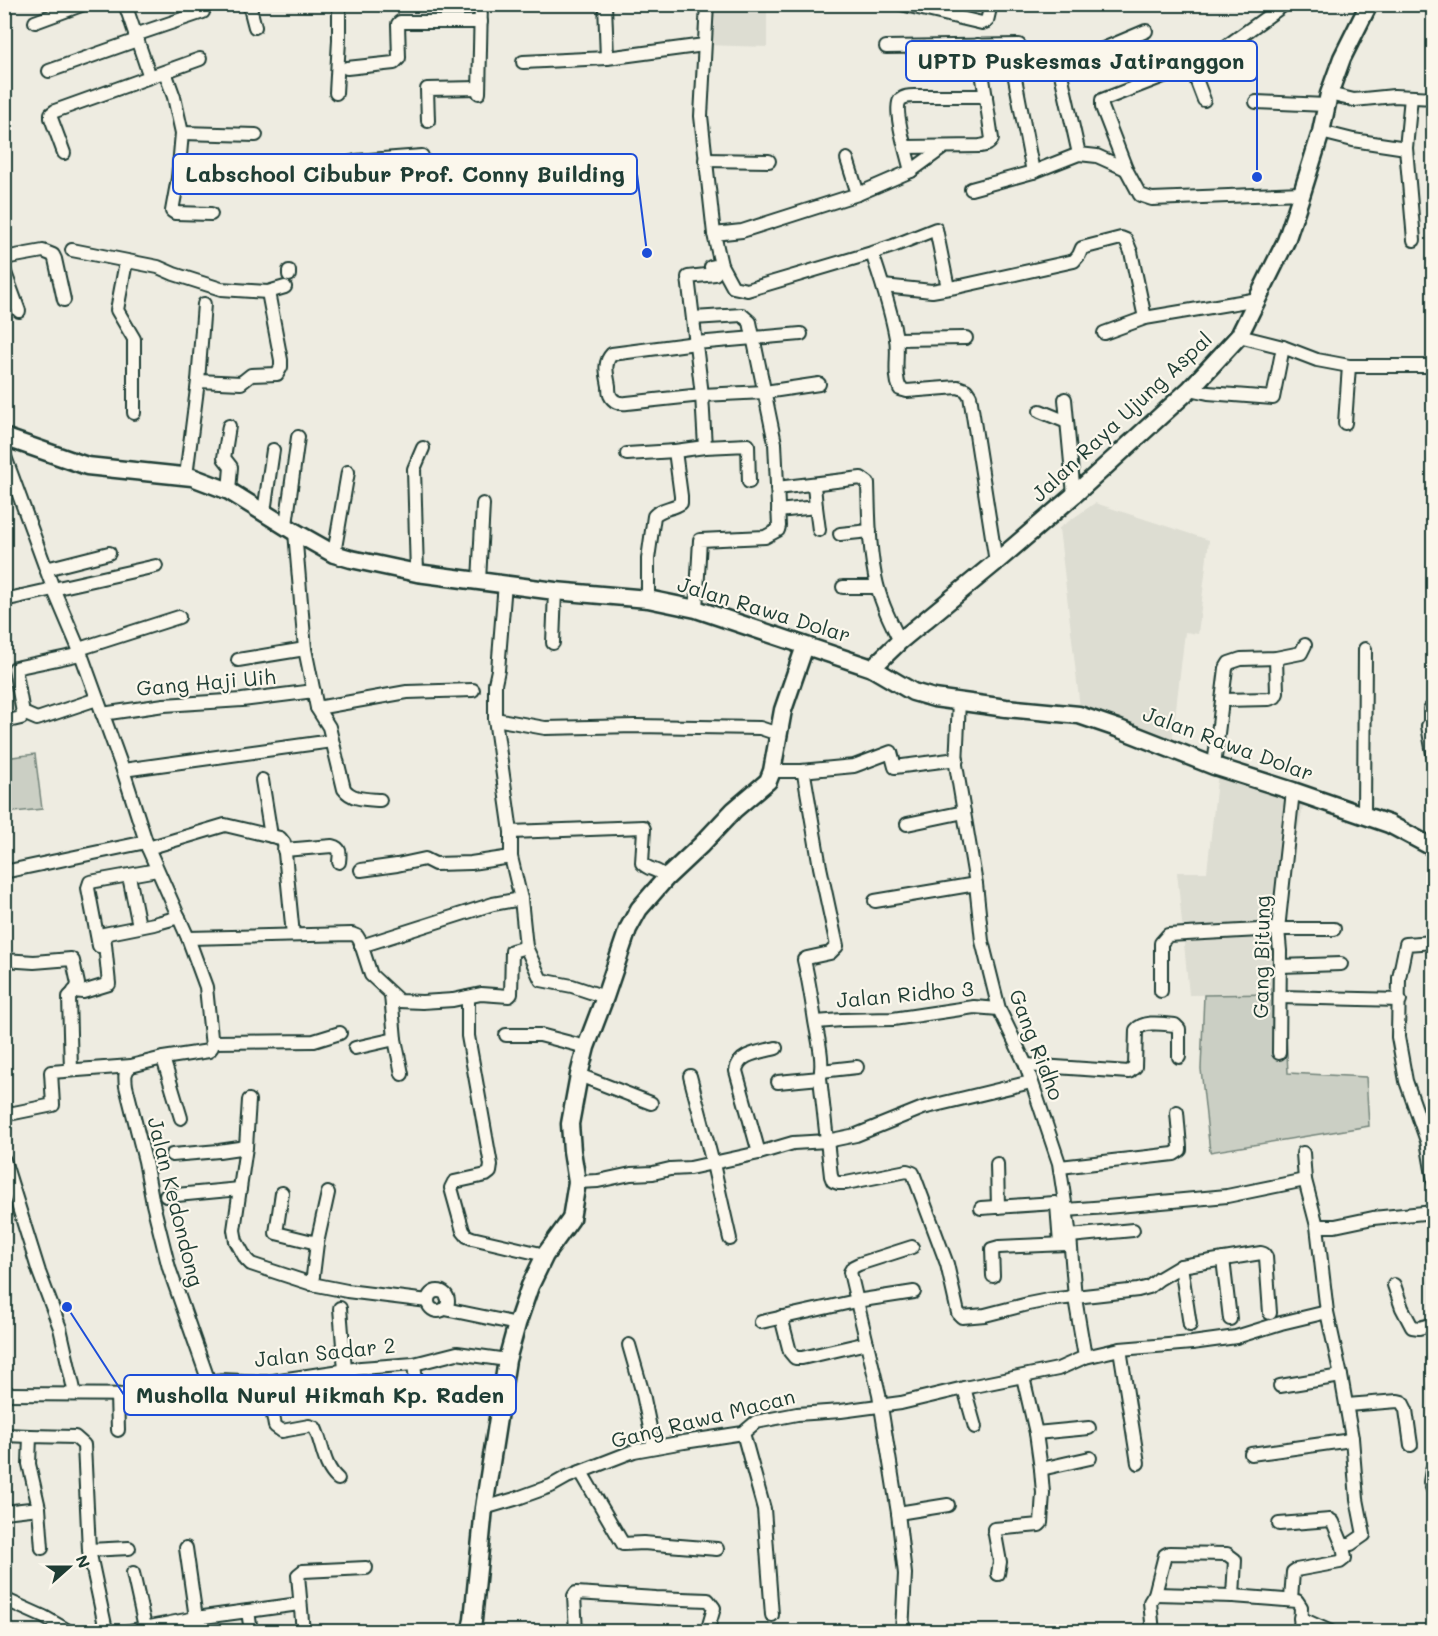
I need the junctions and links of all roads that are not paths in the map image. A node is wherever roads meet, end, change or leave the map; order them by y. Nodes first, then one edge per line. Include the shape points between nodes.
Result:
1 (84, 4) edge
2 (125, 4) edge
3 (249, 4) edge
4 (339, 4) edge
5 (481, 4) edge
6 (605, 4) edge
7 (707, 4) edge
8 (901, 4) edge
9 (991, 4) edge
10 (1285, 4) edge
11 (1369, 4) edge
12 (935, 8) edge
13 (203, 12) dead end
14 (35, 22) dead end
15 (481, 22) junction
16 (255, 27) dead end
17 (1146, 31) dead end
18 (136, 37) junction
19 (704, 45) junction
20 (978, 45) junction
21 (1018, 45) dead end
22 (886, 47) dead end
23 (607, 58) junction
24 (200, 59) dead end
25 (523, 62) dead end
26 (1191, 66) junction
27 (348, 68) dead end
28 (49, 71) dead end
29 (165, 72) junction
30 (1014, 73) dead end
31 (150, 77) junction
32 (336, 93) dead end
33 (986, 96) junction
34 (1411, 97) junction
35 (1434, 98) edge
36 (1203, 100) dead end
37 (1328, 100) junction
38 (1256, 102) dead end
39 (428, 121) dead end
40 (1320, 132) junction
41 (182, 133) junction
42 (256, 135) dead end
43 (905, 147) junction
44 (944, 147) junction
45 (1406, 148) junction
46 (64, 153) dead end
47 (1079, 154) junction
48 (422, 156) dead end
49 (847, 159) dead end
50 (705, 160) junction
51 (770, 161) dead end
52 (1126, 169) junction
53 (911, 171) junction
54 (1033, 172) junction
55 (178, 178) junction
56 (971, 189) dead end
57 (1302, 193) junction
58 (858, 195) junction
59 (212, 214) dead end
60 (714, 234) junction
61 (1414, 240) dead end
62 (72, 250) dead end
63 (872, 253) junction
64 (4, 258) edge
65 (126, 262) junction
66 (721, 265) junction
67 (4, 270) edge
68 (287, 278) dead end
69 (883, 286) junction
70 (948, 288) junction
71 (268, 292) junction
72 (64, 300) dead end
73 (1258, 300) junction
74 (204, 304) dead end
75 (19, 311) dead end
76 (693, 318) junction
77 (1145, 318) junction
78 (1104, 333) dead end
79 (801, 334) dead end
80 (1239, 336) junction
81 (753, 338) junction
82 (966, 338) dead end
83 (896, 339) junction
84 (696, 343) junction
85 (1283, 347) junction
86 (1349, 366) junction
87 (1434, 366) edge
88 (198, 381) junction
89 (819, 384) dead end
90 (1190, 389) junction
91 (765, 392) junction
92 (702, 394) junction
93 (1065, 399) dead end
94 (1040, 411) dead end
95 (134, 413) dead end
96 (200, 416) dead end
97 (1067, 422) junction
98 (1345, 423) dead end
99 (229, 426) dead end
100 (4, 437) edge
101 (298, 437) dead end
102 (705, 447) junction
103 (423, 448) dead end
104 (273, 450) dead end
105 (675, 451) junction
106 (4, 454) edge
107 (627, 454) dead end
108 (348, 472) dead end
109 (189, 477) junction
110 (749, 482) dead end
111 (814, 485) junction
112 (777, 488) junction
113 (228, 491) junction
114 (1074, 495) junction
115 (483, 504) dead end
116 (816, 507) junction
117 (778, 511) junction
118 (264, 512) junction
119 (290, 529) junction
120 (819, 530) dead end
121 (870, 531) junction
122 (840, 534) dead end
123 (109, 553) dead end
124 (334, 554) junction
125 (996, 562) junction
126 (156, 566) dead end
127 (46, 569) junction
128 (417, 573) junction
129 (479, 581) junction
130 (505, 583) junction
131 (877, 586) junction
132 (843, 587) dead end
133 (53, 588) junction
134 (555, 591) junction
135 (4, 600) edge
136 (648, 600) junction
137 (696, 609) junction
138 (179, 617) dead end
139 (900, 641) junction
140 (553, 643) dead end
141 (1305, 645) dead end
142 (805, 646) junction
143 (305, 649) junction
144 (1365, 649) dead end
145 (80, 651) junction
146 (1276, 658) junction
147 (237, 660) dead end
148 (872, 668) junction
149 (10, 669) edge
150 (473, 690) dead end
151 (314, 691) junction
152 (97, 699) junction
153 (1222, 700) junction
154 (959, 701) junction
155 (317, 708) junction
156 (1434, 709) edge
157 (24, 713) junction
158 (102, 714) junction
159 (495, 719) junction
160 (4, 722) edge
161 (778, 734) junction
162 (332, 741) junction
163 (957, 759) junction
164 (1434, 759) edge
165 (1214, 766) junction
166 (123, 770) junction
167 (772, 771) junction
168 (801, 771) junction
169 (262, 780) dead end
170 (1293, 791) junction
171 (380, 800) dead end
172 (964, 812) junction
173 (1364, 816) junction
174 (908, 824) dead end
175 (511, 832) junction
176 (271, 836) junction
177 (147, 845) junction
178 (1434, 848) edge
179 (284, 850) junction
180 (511, 857) junction
181 (339, 862) dead end
182 (157, 870) junction
183 (361, 870) dead end
184 (4, 872) edge
185 (129, 876) junction
186 (666, 878) junction
187 (976, 884) junction
188 (521, 899) junction
189 (875, 901) dead end
190 (179, 917) junction
191 (138, 921) dead end
192 (1334, 929) dead end
193 (1278, 930) junction
194 (292, 935) junction
195 (188, 938) junction
196 (1434, 942) edge
197 (361, 946) junction
198 (526, 947) junction
199 (4, 960) edge
200 (1341, 964) dead end
201 (1280, 966) junction
202 (104, 969) dead end
203 (76, 988) junction
204 (1161, 991) dead end
205 (392, 995) junction
206 (468, 997) junction
207 (605, 997) junction
208 (1280, 997) junction
209 (1400, 1000) junction
210 (999, 1010) junction
211 (816, 1022) junction
212 (340, 1033) dead end
213 (506, 1035) dead end
214 (396, 1039) junction
215 (212, 1042) junction
216 (586, 1047) junction
217 (355, 1048) dead end
218 (776, 1048) dead end
219 (1279, 1053) dead end
220 (1179, 1057) dead end
221 (163, 1058) junction
222 (1026, 1065) junction
223 (131, 1066) junction
224 (857, 1067) dead end
225 (71, 1070) junction
226 (402, 1074) dead end
227 (579, 1075) junction
228 (821, 1075) junction
229 (690, 1076) dead end
230 (778, 1082) dead end
231 (1031, 1082) junction
232 (249, 1100) dead end
233 (651, 1103) dead end
234 (1177, 1112) dead end
235 (4, 1115) edge
236 (181, 1118) dead end
237 (827, 1141) junction
238 (246, 1147) junction
239 (759, 1153) junction
240 (1303, 1153) dead end
241 (172, 1155) dead end
242 (4, 1160) edge
243 (713, 1164) junction
244 (997, 1164) dead end
245 (1060, 1167) junction
246 (1305, 1180) junction
247 (1434, 1181) edge
248 (577, 1182) junction
249 (240, 1189) junction
250 (282, 1193) dead end
251 (328, 1193) dead end
252 (166, 1196) dead end
253 (998, 1207) junction
254 (981, 1208) dead end
255 (1066, 1210) junction
256 (1434, 1212) edge
257 (1317, 1226) junction
258 (1133, 1230) dead end
259 (730, 1239) dead end
260 (1067, 1241) junction
261 (317, 1243) junction
262 (912, 1247) dead end
263 (545, 1255) junction
264 (1223, 1259) junction
265 (1181, 1266) junction
266 (993, 1276) dead end
267 (312, 1284) junction
268 (1394, 1285) dead end
269 (914, 1292) dead end
270 (1075, 1298) junction
271 (856, 1301) junction
272 (340, 1308) dead end
273 (1327, 1312) junction
274 (1270, 1313) dead end
275 (781, 1317) junction
276 (1230, 1319) dead end
277 (761, 1322) dead end
278 (517, 1324) junction
279 (1190, 1324) dead end
280 (1434, 1324) edge
281 (867, 1343) junction
282 (629, 1345) dead end
283 (1120, 1349) junction
284 (1081, 1359) junction
285 (507, 1360) junction
286 (414, 1364) junction
287 (345, 1371) junction
288 (1341, 1376) junction
289 (1023, 1377) junction
290 (209, 1382) junction
291 (267, 1382) junction
292 (1280, 1386) dead end
293 (964, 1388) junction
294 (4, 1394) edge
295 (75, 1394) junction
296 (117, 1395) junction
297 (418, 1398) dead end
298 (1347, 1405) junction
299 (881, 1406) junction
300 (975, 1427) dead end
301 (1089, 1428) dead end
302 (118, 1430) dead end
303 (1036, 1432) junction
304 (742, 1433) junction
305 (4, 1435) edge
306 (30, 1436) junction
307 (1352, 1438) junction
308 (1411, 1445) dead end
309 (654, 1447) junction
310 (1251, 1454) dead end
311 (1090, 1458) dead end
312 (1138, 1463) dead end
313 (1041, 1469) junction
314 (1434, 1470) edge
315 (581, 1472) junction
316 (338, 1479) dead end
317 (1434, 1492) edge
318 (948, 1505) dead end
319 (39, 1508) junction
320 (484, 1508) junction
321 (4, 1512) edge
322 (898, 1513) junction
323 (1279, 1524) dead end
324 (1343, 1546) junction
325 (42, 1548) dead end
326 (129, 1548) dead end
327 (186, 1548) dead end
328 (717, 1549) dead end
329 (89, 1550) junction
330 (366, 1568) dead end
331 (133, 1573) dead end
332 (998, 1574) dead end
333 (1155, 1594) junction
334 (1233, 1596) junction
335 (4, 1599) edge
336 (1291, 1599) junction
337 (299, 1604) junction
338 (248, 1611) junction
339 (772, 1615) dead end
340 (196, 1618) junction
341 (1300, 1618) junction
342 (145, 1627) junction
343 (70, 1632) edge
344 (108, 1632) edge
345 (124, 1632) edge
346 (198, 1632) edge
347 (251, 1632) edge
348 (303, 1632) edge
349 (470, 1632) edge
350 (576, 1632) edge
351 (707, 1632) edge
352 (902, 1632) edge
353 (1153, 1632) edge
354 (1300, 1632) edge
355 (1331, 1632) edge

1 - 14 street
2 - 18 street
3 - 16 street
4 - 32 street
5 - 15 street
6 - 23 street
7 - 19 street
8 - 12 street
9 - 12 street via 987,21 982,23
10 - 26 street via 1210,58
11 - 37 street, Jalan Raya Ujung Aspal via 1342,58
13 - 18 street
15 - 27 street via 400,22 397,61
15 - 39 street via 479,91 428,89
17 - 47 street via 1062,68
18 - 28 street
18 - 31 street
19 - 23 street
19 - 50 street via 701,116
20 - 21 street
20 - 22 street
20 - 33 street
23 - 25 street
24 - 29 street
26 - 36 street
26 - 52 street via 1102,100
29 - 31 street
29 - 41 street
30 - 54 street
31 - 46 street via 51,114
33 - 43 street via 901,99 898,109
33 - 44 street via 990,143
34 - 35 street
34 - 37 street
34 - 45 street
37 - 38 street
37 - 40 street, Jalan Raya Ujung Aspal
40 - 45 street
40 - 57 street, Jalan Raya Ujung Aspal
41 - 42 street
41 - 55 street
43 - 44 street
43 - 53 street
44 - 53 street
45 - 61 street
47 - 52 street via 1097,156
47 - 54 street
48 - 55 street via 356,161 287,179
49 - 58 street
50 - 51 street
50 - 60 street
52 - 57 street via 1140,195 1152,199
53 - 58 street
54 - 56 street
55 - 59 street via 173,212
57 - 73 street, Jalan Raya Ujung Aspal via 1286,241
58 - 60 street via 742,231
60 - 66 street
62 - 65 street
63 - 66 street via 747,290 733,286
63 - 69 street
63 - 70 street via 936,229
64 - 72 street via 43,252 53,255
65 - 71 street via 158,267 221,289
65 - 95 street via 117,310 134,339
66 - 76 street via 711,267 716,274 688,277
67 - 75 street
68 - 71 street
69 - 70 street via 932,291
69 - 83 street
70 - 77 street via 1074,261 1082,248 1120,238 1126,240 1131,252
71 - 88 street via 281,360 277,374 251,375 241,383
73 - 77 street
73 - 80 street, Jalan Raya Ujung Aspal
74 - 88 street
76 - 81 street via 742,315 750,322
76 - 84 street
77 - 78 street
79 - 81 street
80 - 85 street
80 - 90 street, Jalan Raya Ujung Aspal
81 - 84 street
81 - 91 street
82 - 83 street
83 - 125 street via 900,389 958,387 970,396
84 - 92 street
84 - 92 street via 619,352 612,354 605,365 610,395 621,404
85 - 86 street via 1317,360
85 - 90 street via 1273,398
86 - 87 street
86 - 98 street
88 - 109 street
89 - 91 street
90 - 114 street, Jalan Raya Ujung Aspal
91 - 92 street
91 - 112 street via 775,443
92 - 102 street
93 - 97 street
94 - 97 street
96 - 109 street
97 - 114 street
99 - 113 street via 224,458 231,467
100 - 109 street, Jalan Rawa Dolar via 87,466
101 - 119 street
102 - 105 street
102 - 110 street via 748,445
103 - 128 street via 414,469
104 - 118 street
105 - 107 street
105 - 136 street via 681,503 654,516
106 - 127 street
108 - 124 street
109 - 113 street, Jalan Rawa Dolar
111 - 112 street
111 - 116 street
111 - 121 street via 861,478 868,483
112 - 117 street
113 - 118 street, Jalan Rawa Dolar
114 - 125 street, Jalan Raya Ujung Aspal
115 - 129 street
116 - 117 street
116 - 120 street
117 - 137 street via 779,528 765,537 700,540
118 - 119 street, Jalan Rawa Dolar
119 - 124 street, Jalan Rawa Dolar
119 - 143 street
121 - 122 street
121 - 131 street
123 - 127 street
124 - 128 street, Jalan Rawa Dolar
125 - 139 street, Jalan Raya Ujung Aspal
126 - 133 street
127 - 133 street
128 - 129 street, Jalan Rawa Dolar
129 - 130 street, Jalan Rawa Dolar
130 - 134 street, Jalan Rawa Dolar
130 - 159 street
131 - 132 street
131 - 139 street
133 - 135 street
133 - 145 street
134 - 136 street, Jalan Rawa Dolar
134 - 140 street
136 - 137 street, Jalan Rawa Dolar
137 - 142 street, Jalan Rawa Dolar
138 - 145 street
139 - 148 street, Jalan Raya Ujung Aspal
141 - 146 street via 1301,653
142 - 148 street, Jalan Rawa Dolar
142 - 161 street
143 - 147 street
143 - 151 street
144 - 173 street
145 - 149 street
145 - 152 street
146 - 153 street via 1229,663
146 - 153 street via 1275,698
148 - 154 street, Jalan Rawa Dolar via 914,692
149 - 157 street
150 - 155 street via 407,692
151 - 155 street
151 - 158 street, Gang Haji Uih
152 - 157 street via 37,719
152 - 158 street
153 - 165 street
154 - 163 street, Gang Ridho
154 - 165 street, Jalan Rawa Dolar via 1079,715
155 - 162 street via 329,727
156 - 164 street via 1430,709 1428,726
157 - 160 street via 21,718
158 - 166 street
159 - 161 street via 544,728 760,728
159 - 175 street
161 - 167 street
162 - 166 street
162 - 171 street via 347,794
163 - 168 street via 896,767 891,752 854,766
163 - 172 street, Gang Ridho
165 - 170 street, Jalan Rawa Dolar
166 - 177 street
167 - 168 street
167 - 186 street via 768,781
168 - 211 street via 837,946 830,953 804,960
169 - 176 street
170 - 173 street, Jalan Rawa Dolar
170 - 193 street, Gang Bitung
172 - 174 street
172 - 187 street, Gang Ridho
173 - 178 street, Jalan Rawa Dolar via 1389,824
175 - 180 street
175 - 186 street via 642,827 642,863
176 - 177 street via 225,825
176 - 179 street via 282,839
177 - 182 street
177 - 184 street
179 - 181 street via 337,847
179 - 194 street
180 - 183 street via 435,864 425,858
180 - 188 street
182 - 185 street
182 - 190 street
185 - 191 street
185 - 202 street via 88,884
186 - 207 street via 639,909 628,929
187 - 189 street
187 - 210 street, Gang Ridho via 982,942
188 - 197 street via 493,904
188 - 198 street
190 - 195 street
190 - 203 street via 104,934 110,984 83,992
192 - 193 street
193 - 201 street, Gang Bitung
193 - 204 street via 1168,935 1161,943
194 - 195 street
194 - 197 street via 352,934
195 - 215 street via 206,987
196 - 209 street via 1406,944 1399,978
197 - 205 street via 371,975
198 - 206 street via 512,951 509,996
198 - 207 street via 541,980
199 - 203 street via 71,958
200 - 201 street
201 - 208 street, Gang Bitung
203 - 225 street via 69,997
205 - 206 street via 399,1001 422,1002
205 - 214 street
206 - 263 street via 468,1036 492,1166 486,1175 451,1185 463,1231 467,1236
207 - 216 street
208 - 209 street
208 - 219 street, Gang Bitung
209 - 247 street via 1398,1037 1406,1081 1427,1141
210 - 211 street, Jalan Ridho 3 via 974,1007 893,1019
210 - 222 street, Gang Ridho
211 - 228 street
212 - 215 street via 314,1041
213 - 216 street via 540,1035
214 - 217 street
214 - 226 street
215 - 221 street via 209,1051
216 - 227 street
218 - 239 street via 739,1061 736,1071
220 - 222 street via 1178,1026 1145,1024 1136,1030 1132,1071
221 - 223 street
221 - 236 street
222 - 231 street, Gang Ridho
223 - 225 street
223 - 290 street, Jalan Kedondong via 125,1076 126,1086 155,1215 169,1269
224 - 228 street
225 - 235 street via 51,1072 53,1105
227 - 233 street
227 - 248 street via 570,1124
228 - 230 street
228 - 237 street
229 - 243 street
231 - 237 street via 923,1108 856,1135
231 - 245 street, Gang Ridho
232 - 238 street
234 - 245 street via 1180,1150 1174,1154
237 - 239 street via 793,1143
237 - 270 street via 831,1176 838,1183 913,1173 947,1264 957,1313 962,1317
238 - 241 street
238 - 249 street
239 - 243 street
240 - 246 street
242 - 295 street via 60,1328
243 - 248 street
243 - 259 street
244 - 253 street
245 - 255 street, Gang Ridho
246 - 255 street via 1227,1196
246 - 257 street
248 - 263 street via 571,1219
249 - 252 street
249 - 267 street via 234,1230 246,1259
250 - 261 street via 276,1233
251 - 261 street
253 - 254 street
253 - 260 street via 1055,1203
255 - 260 street, Gang Ridho
256 - 257 street
257 - 273 street
258 - 260 street
260 - 266 street via 992,1249
260 - 270 street, Gang Ridho
261 - 267 street
262 - 271 street via 850,1269
263 - 278 street
264 - 265 street
264 - 274 street via 1264,1254
264 - 276 street
265 - 270 street via 1149,1287
265 - 279 street
267 - 278 street via 428,1301 434,1311
268 - 280 street via 1412,1327
269 - 271 street
270 - 284 street, Gang Ridho
271 - 275 street
271 - 281 street
272 - 287 street
273 - 283 street, Gang Rawa Macan via 1236,1337
273 - 288 street
275 - 277 street
275 - 281 street via 795,1358
278 - 285 street
281 - 299 street
282 - 309 street
283 - 284 street, Gang Rawa Macan
283 - 312 street
284 - 289 street, Gang Rawa Macan
285 - 286 street, Jalan Sadar 2 via 457,1353
285 - 320 street
286 - 287 street, Jalan Sadar 2
286 - 297 street
287 - 291 street, Jalan Sadar 2
288 - 292 street
288 - 298 street
289 - 293 street, Gang Rawa Macan
289 - 303 street
290 - 291 street, Jalan Sadar 2
290 - 296 street, Jalan Sadar 2 via 165,1395
291 - 316 street via 275,1426 282,1431 315,1428 332,1474
293 - 299 street, Gang Rawa Macan
293 - 300 street
294 - 295 street, Jalan Sadar 2
295 - 296 street, Jalan Sadar 2
296 - 302 street
298 - 307 street
298 - 308 street via 1402,1402
299 - 304 street, Gang Rawa Macan via 796,1414 756,1422
299 - 322 street
301 - 303 street
303 - 313 street
304 - 309 street, Gang Rawa Macan
304 - 339 street via 764,1509
305 - 306 street
306 - 319 street via 29,1464
306 - 329 street via 75,1437 84,1445
307 - 310 street
307 - 324 street via 1364,1535
309 - 315 street, Gang Rawa Macan
311 - 313 street
313 - 332 street via 1041,1523 994,1529 1000,1562
314 - 317 street via 1430,1482
315 - 320 street, Gang Rawa Macan
315 - 328 street via 623,1544
318 - 322 street
319 - 321 street
319 - 325 street
320 - 349 street
322 - 352 street via 905,1574
323 - 324 street via 1329,1520 1336,1526
324 - 336 street via 1345,1558 1340,1562 1293,1572
326 - 329 street
327 - 340 street
329 - 344 street
330 - 337 street via 303,1571 298,1575
331 - 342 street
333 - 334 street
333 - 334 street via 1165,1555 1227,1554 1235,1560
333 - 353 street via 1150,1602
334 - 336 street
335 - 343 street
336 - 341 street via 1301,1607
337 - 338 street
337 - 348 street
338 - 340 street
338 - 347 street
340 - 342 street
340 - 346 street
341 - 354 street
341 - 355 street
342 - 345 street
350 - 351 street via 576,1593 708,1600 714,1608

